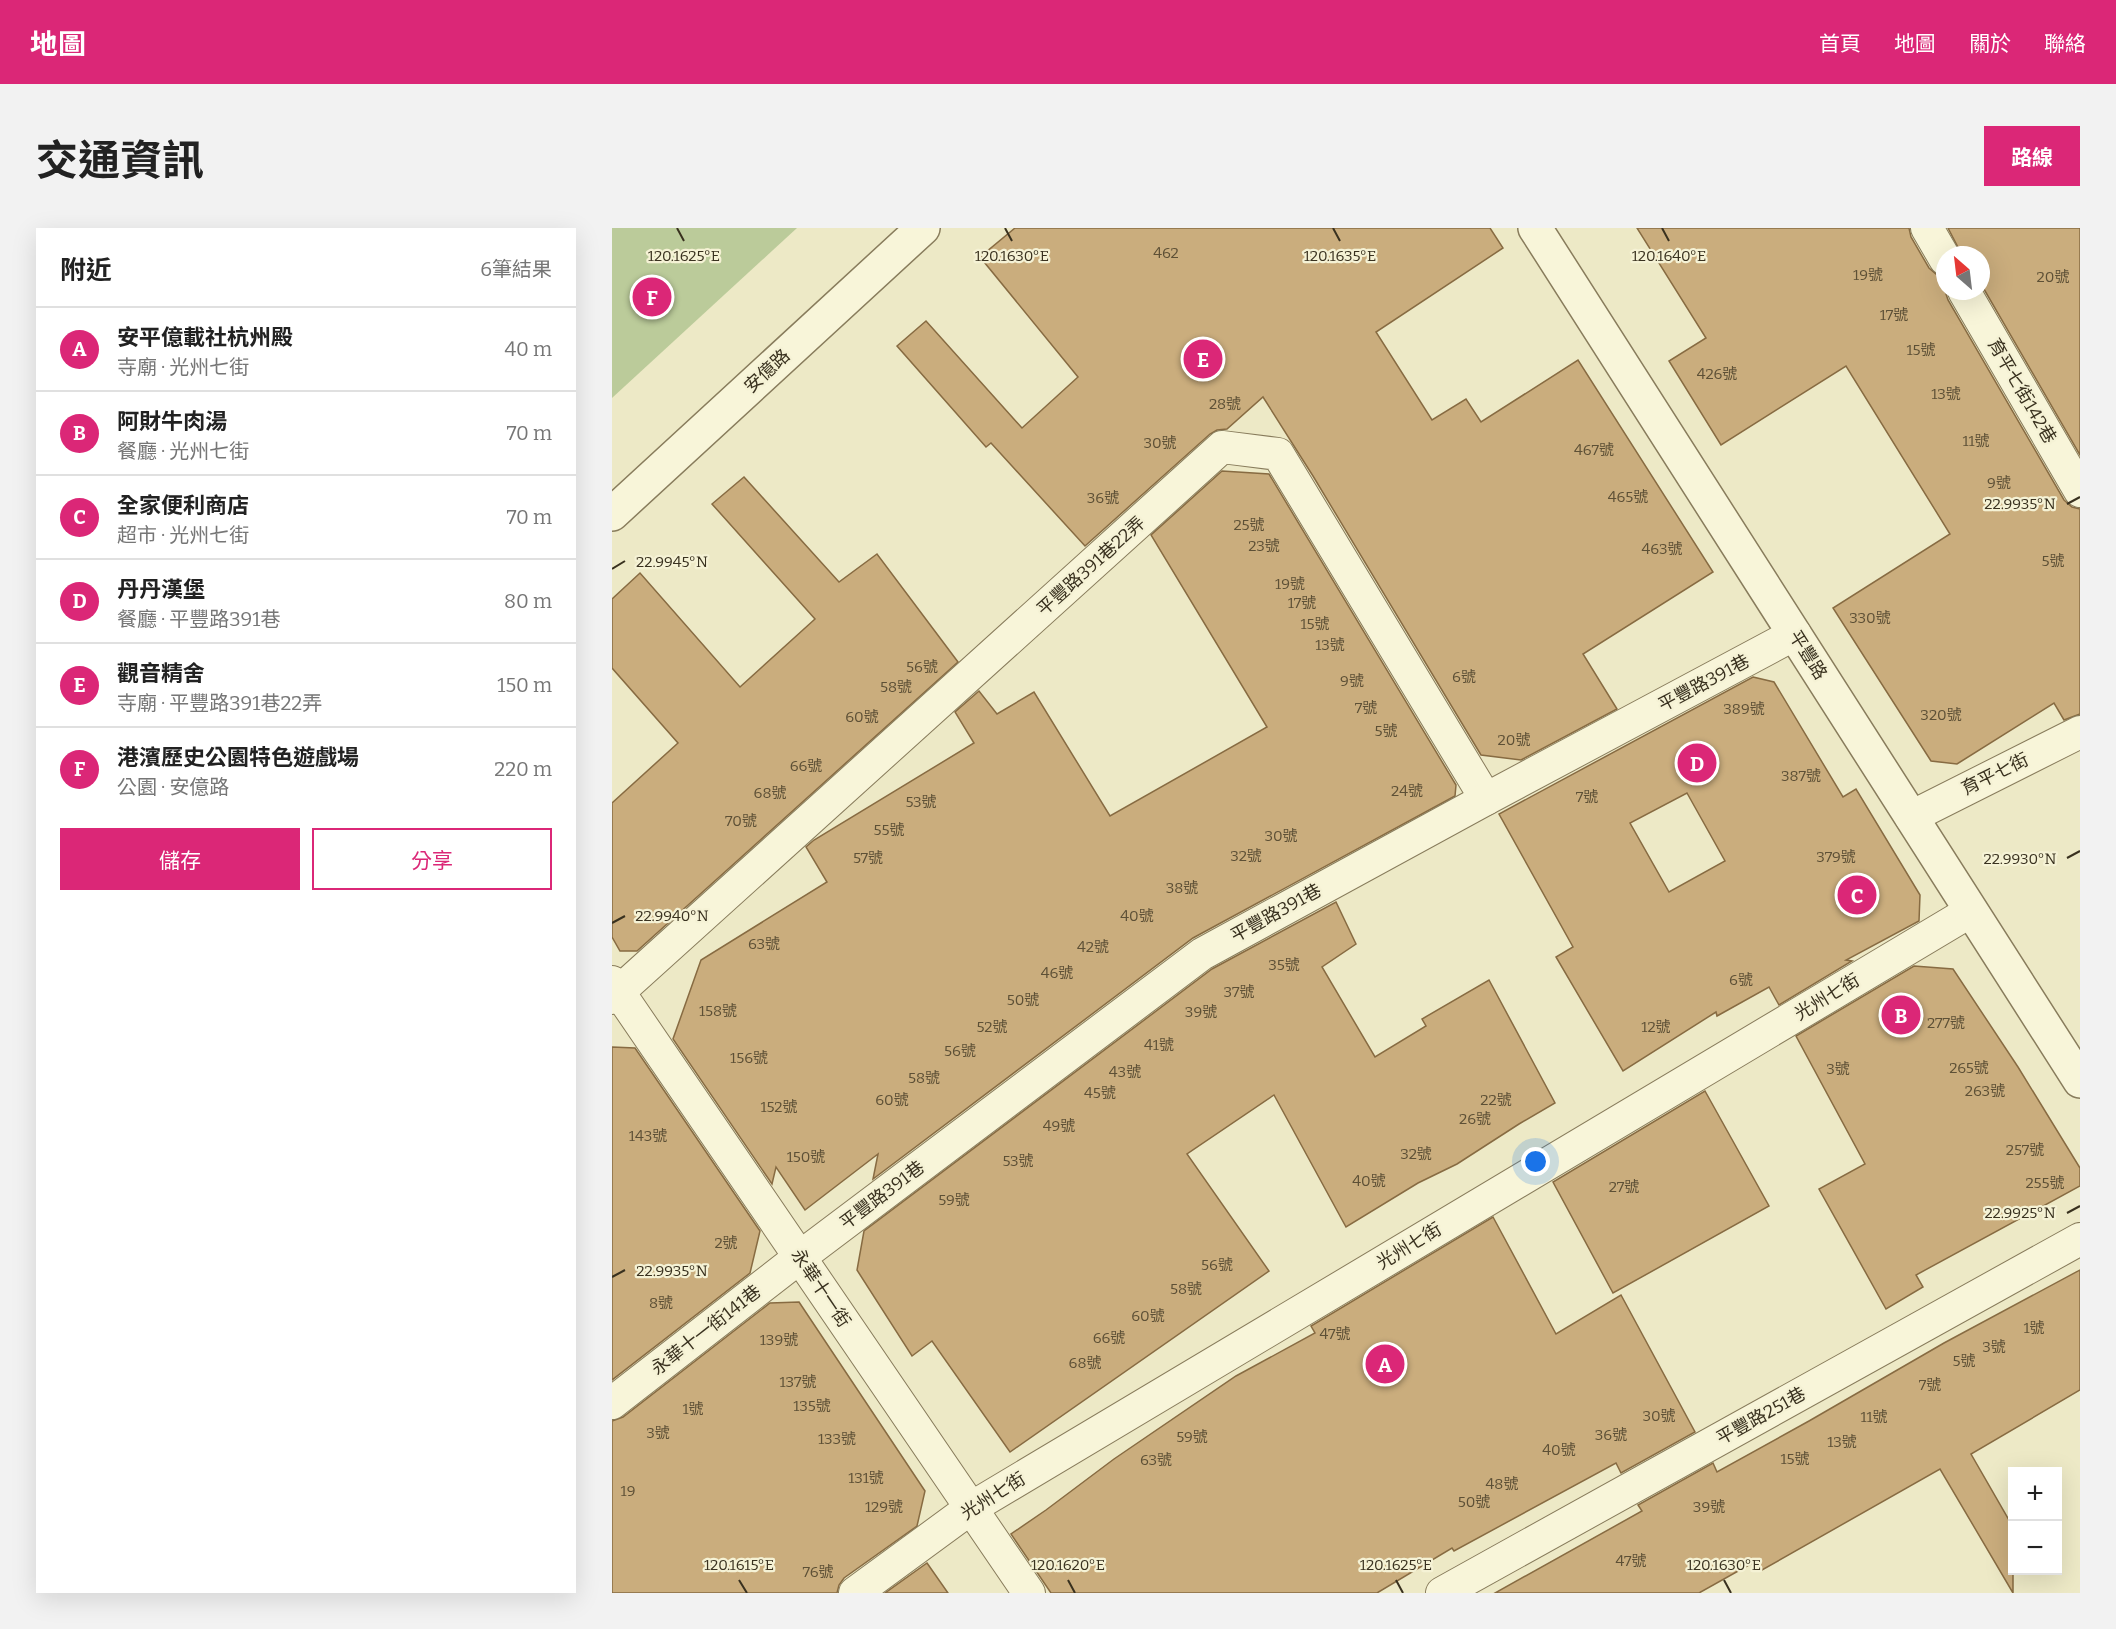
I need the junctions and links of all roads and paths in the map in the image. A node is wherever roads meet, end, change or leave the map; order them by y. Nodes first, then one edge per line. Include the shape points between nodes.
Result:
1 (923, 228) edge
2 (1535, 228) edge
3 (1927, 228) edge
4 (1937, 246) edge
5 (1969, 300) edge
6 (2080, 491) edge
7 (612, 514) edge
8 (1795, 634) junction
9 (2080, 732) edge
10 (1486, 799) junction
11 (1911, 817) junction
12 (1971, 911) junction
13 (614, 991) edge
14 (2080, 1081) edge
15 (2080, 1239) edge
16 (800, 1257) junction
17 (612, 1403) edge
18 (971, 1508) junction
19 (855, 1593) edge
20 (1029, 1593) edge
21 (1442, 1593) edge

1 - 7 street, 安億路
2 - 8 street, 平豐路
3 - 4 street
5 - 6 street, 育平七街142巷
8 - 10 street, 平豐路391巷
8 - 11 street, 平豐路
9 - 11 street, 育平七街
10 - 13 street, 平豐路391巷22弄 via 1278,454 1222,447
10 - 16 street, 平豐路391巷 via 1202,954
11 - 12 street, 平豐路
12 - 14 street, 平豐路
12 - 18 street, 光州七街
13 - 16 street, 永華十一街
15 - 21 street, 平豐路251巷
16 - 17 street, 永華十一街141巷
16 - 18 street, 永華十一街
18 - 19 street, 光州七街
18 - 20 street, 永華十一街

